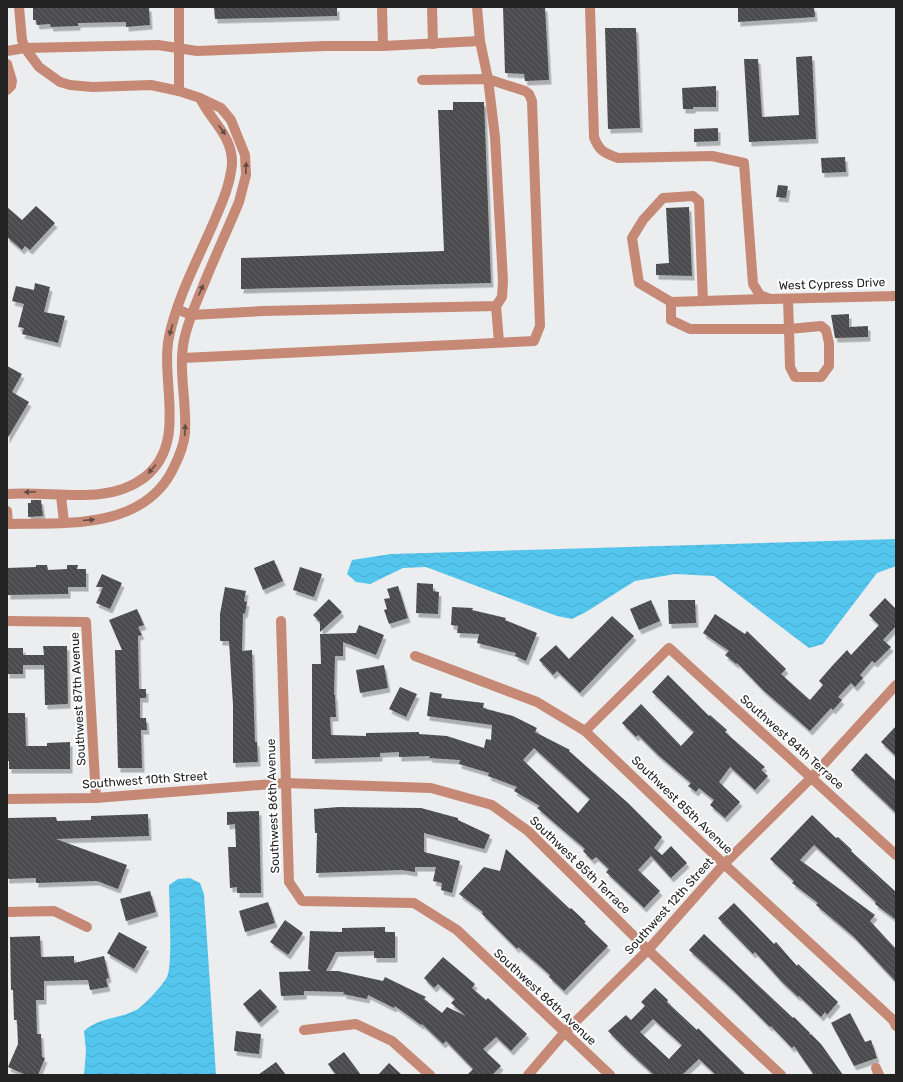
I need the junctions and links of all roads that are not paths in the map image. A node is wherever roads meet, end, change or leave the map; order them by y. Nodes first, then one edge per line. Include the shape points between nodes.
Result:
1 (19, 7) edge
2 (179, 7) edge
3 (382, 7) edge
4 (432, 7) edge
5 (477, 7) edge
6 (590, 7) edge
7 (480, 41) junction
8 (433, 44) junction
9 (384, 46) junction
10 (25, 48) junction
11 (180, 48) junction
12 (7, 51) edge
13 (7, 64) edge
14 (488, 79) junction
15 (422, 80) dead end
16 (7, 90) edge
17 (179, 91) junction
18 (200, 98) junction
19 (240, 138) junction
20 (229, 144) junction
21 (896, 296) edge
22 (770, 299) junction
23 (788, 299) junction
24 (703, 301) junction
25 (671, 302) junction
26 (496, 306) junction
27 (177, 309) junction
28 (191, 315) junction
29 (789, 329) junction
30 (499, 342) junction
31 (183, 358) junction
32 (165, 447) junction
33 (180, 452) junction
34 (7, 494) edge
35 (62, 496) junction
36 (7, 511) edge
37 (64, 522) junction
38 (8, 524) edge
39 (7, 621) edge
40 (281, 621) dead end
41 (415, 656) dead end
42 (896, 685) edge
43 (585, 731) junction
44 (812, 777) junction
45 (285, 783) junction
46 (96, 798) junction
47 (7, 799) edge
48 (896, 855) edge
49 (724, 864) junction
50 (7, 912) edge
51 (87, 927) dead end
52 (648, 950) junction
53 (895, 1021) edge
54 (304, 1030) dead end
55 (564, 1033) junction
56 (430, 1075) edge
57 (528, 1075) edge
58 (610, 1075) edge
59 (781, 1075) edge

1 - 10 street
2 - 11 street
3 - 9 street
4 - 8 street
5 - 7 street
6 - 22 street, West Cypress Drive via 594,137 598,147 618,158 712,156 744,163 753,284 760,295
7 - 8 street
7 - 14 street
8 - 9 street
9 - 11 street via 197,51
10 - 11 street via 158,45
10 - 12 street
10 - 17 street via 39,67 60,82 70,85 151,85
11 - 17 street
13 - 16 street via 12,81
14 - 15 street
14 - 26 street via 495,137 503,281 502,297
14 - 30 street via 525,91 532,101 540,326 534,341
17 - 18 street
18 - 19 street via 221,108 231,120
18 -> 20 street
19 - 20 street
28 -> 19 street via 241,197 246,164
20 - 27 street via 232,164 224,197
21 - 23 street, West Cypress Drive
22 - 23 street, West Cypress Drive
22 - 24 street
23 - 29 street
24 - 25 street
24 - 25 street via 699,200 693,196 663,198 642,220 632,238 639,283
25 - 29 street via 671,320 690,329
26 - 28 street
26 - 30 street
27 - 28 street
27 -> 32 street via 167,353 170,419
28 - 31 street via 184,340
29 - 29 street via 820,326 826,330 829,366 821,377 795,377 790,367
30 - 31 street
33 -> 31 street via 185,430
32 - 33 street
32 -> 35 street via 152,470 133,486 116,492
37 -> 33 street via 108,518 133,510 168,480
35 -> 34 street via 41,492
35 - 37 street
36 - 38 street
37 - 38 street
39 - 46 street, Southwest 87th Avenue via 86,622
40 - 45 street, Southwest 86th Avenue
41 - 43 street, Southwest 85th Avenue via 537,702
42 - 44 street, Southwest 12th Street
43 - 44 street, Southwest 84th Terrace via 669,648
43 - 49 street, Southwest 85th Avenue
44 - 48 street, Southwest 84th Terrace
44 - 49 street, Southwest 12th Street
45 - 46 street, Southwest 10th Street
45 - 52 street, Southwest 85th Terrace via 431,788 492,805 528,831
45 - 55 street, Southwest 86th Avenue via 289,882 302,901 414,903 457,930
46 - 47 street, Southwest 10th Street
49 - 52 street, Southwest 12th Street
49 - 53 street, Southwest 85th Avenue
50 - 51 street via 54,911
52 - 55 street, Southwest 12th Street
52 - 59 street, Southwest 85th Terrace
54 - 56 street via 356,1024 392,1041
55 - 57 street, Southwest 12th Street
55 - 58 street, Southwest 86th Avenue

